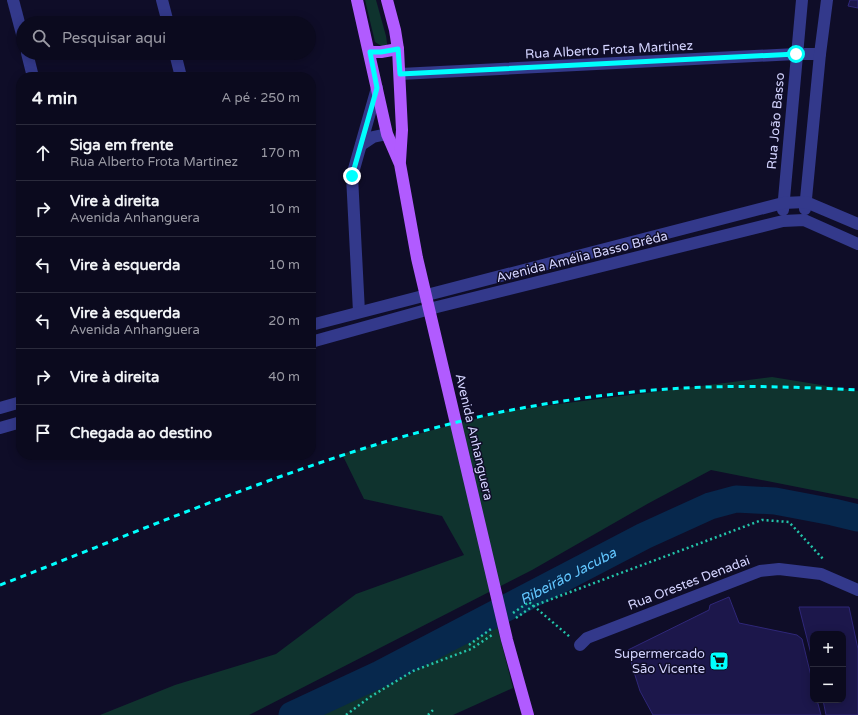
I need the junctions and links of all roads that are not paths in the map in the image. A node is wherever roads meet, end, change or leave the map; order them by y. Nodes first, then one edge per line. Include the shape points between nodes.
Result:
1 (13, 0) edge
2 (162, 0) edge
3 (357, 0) edge
4 (387, 0) edge
5 (802, 0) edge
6 (828, 0) edge
7 (17, 16) edge
8 (166, 16) edge
9 (398, 49) junction
10 (370, 52) junction
11 (796, 54) junction
12 (820, 54) junction
13 (29, 60) edge
14 (177, 60) edge
15 (32, 72) edge
16 (180, 72) edge
17 (400, 74) junction
18 (377, 88) junction
19 (387, 134) junction
20 (361, 145) junction
21 (400, 164) junction
22 (806, 202) junction
23 (783, 203) junction
24 (804, 220) junction
25 (783, 221) junction
26 (858, 224) edge
27 (858, 244) edge
28 (359, 312) junction
29 (316, 324) edge
30 (316, 341) edge
31 (16, 403) edge
32 (0, 408) edge
33 (16, 423) edge
34 (0, 428) edge
35 (858, 590) edge
36 (580, 645) road end
37 (528, 715) edge

1 - 7 street
2 - 8 street
3 - 10 main road, Avenida Anhanguera
4 - 9 main road, Avenida Anhanguera
5 - 11 street, Rua João Basso
6 - 12 street
9 - 10 main road
9 - 17 main road, Avenida Anhanguera
10 - 18 main road, Avenida Anhanguera
11 - 12 street, Rua Alberto Frota Martinez
11 - 17 street, Rua Alberto Frota Martinez
11 - 23 street, Rua João Basso
12 - 22 street
13 - 15 street
14 - 16 street
17 - 21 main road, Avenida Anhanguera
18 - 19 main road, Avenida Anhanguera
18 - 20 street
19 - 20 street via 373,137
19 - 21 main road, Avenida Anhanguera
20 - 28 street via 352,176
21 - 37 main road, Avenida Anhanguera via 417,258 507,640
22 - 23 street, Avenida Amélia Basso Brêda
22 - 24 street
22 - 26 street, Avenida Amélia Basso Brêda
23 - 25 street, Rua João Basso
23 - 28 street, Avenida Amélia Basso Brêda
24 - 25 street, Avenida Amélia Basso Brêda
24 - 27 street, Avenida Amélia Basso Brêda
25 - 30 street, Avenida Amélia Basso Brêda via 437,307
28 - 29 street, Avenida Amélia Basso Brêda
31 - 32 street
33 - 34 street
35 - 36 street, Rua Orestes Denadai via 821,574 779,569 760,571 587,638

